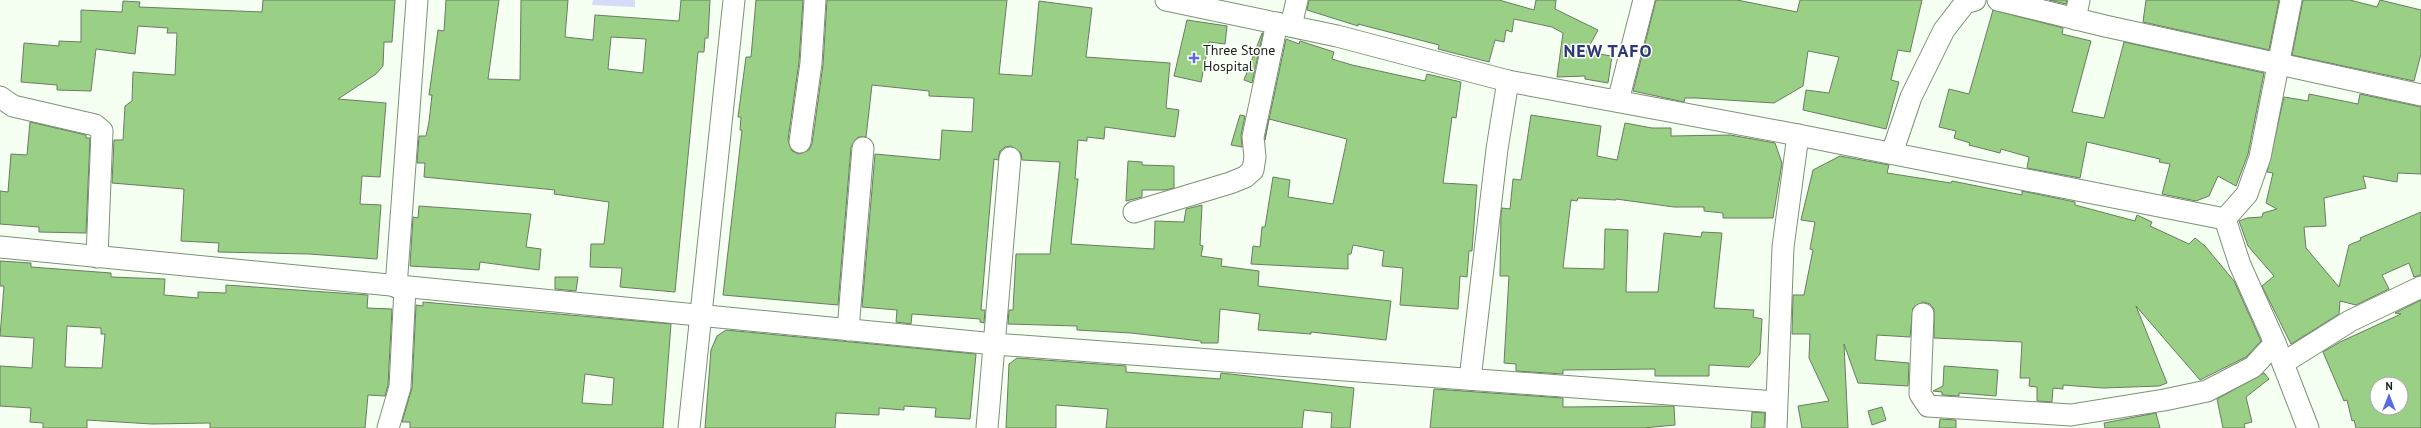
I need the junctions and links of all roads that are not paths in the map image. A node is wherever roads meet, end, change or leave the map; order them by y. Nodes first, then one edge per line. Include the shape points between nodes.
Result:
1 (417, 0) edge
2 (734, 0) edge
3 (815, 0) edge
4 (1166, 0) edge
5 (1298, 0) edge
6 (1644, 0) edge
7 (1976, 0) edge
8 (1998, 0) edge
9 (2291, 0) edge
10 (2077, 9) edge
11 (1284, 24) junction
12 (2278, 65) junction
13 (1508, 81) junction
14 (2421, 95) edge
15 (0, 97) edge
16 (1618, 101) junction
17 (1798, 135) junction
18 (800, 142) dead end
19 (863, 148) dead end
20 (1892, 153) junction
21 (1010, 158) dead end
22 (1134, 212) dead end
23 (2225, 219) junction
24 (0, 247) edge
25 (98, 257) junction
26 (2421, 287) edge
27 (400, 288) junction
28 (1923, 314) dead end
29 (701, 315) junction
30 (848, 330) junction
31 (2275, 343) junction
32 (995, 344) junction
33 (2283, 363) junction
34 (1470, 379) junction
35 (1776, 402) junction
36 (388, 428) edge
37 (689, 428) edge
38 (987, 428) edge
39 (1776, 428) edge
40 (2308, 428) edge

1 - 27 street
2 - 29 street
3 - 18 street via 811,63
4 - 11 street
5 - 11 street
6 - 16 street
7 - 20 street via 1965,3 1944,30 1911,97
8 - 10 street
9 - 12 street
10 - 12 street
11 - 13 street
11 - 22 street via 1254,137 1253,170 1246,177 1230,183
12 - 14 street
12 - 23 street via 2260,157 2247,194
13 - 16 street
13 - 34 street via 1497,149
15 - 25 street via 13,106 95,125 102,131
16 - 17 street
17 - 20 street
17 - 35 street via 1783,247
19 - 30 street
20 - 23 street
21 - 32 street
23 - 31 street via 2240,265
24 - 25 street
25 - 27 street
26 - 33 street via 2350,321
27 - 29 street
27 - 36 street via 400,387
28 - 31 street via 1920,394 1928,406 2070,415 2164,400 2207,391 2253,367
29 - 30 street
29 - 37 street
30 - 32 street
31 - 33 street
32 - 34 street
32 - 38 street
33 - 40 street
34 - 35 street
35 - 39 street

